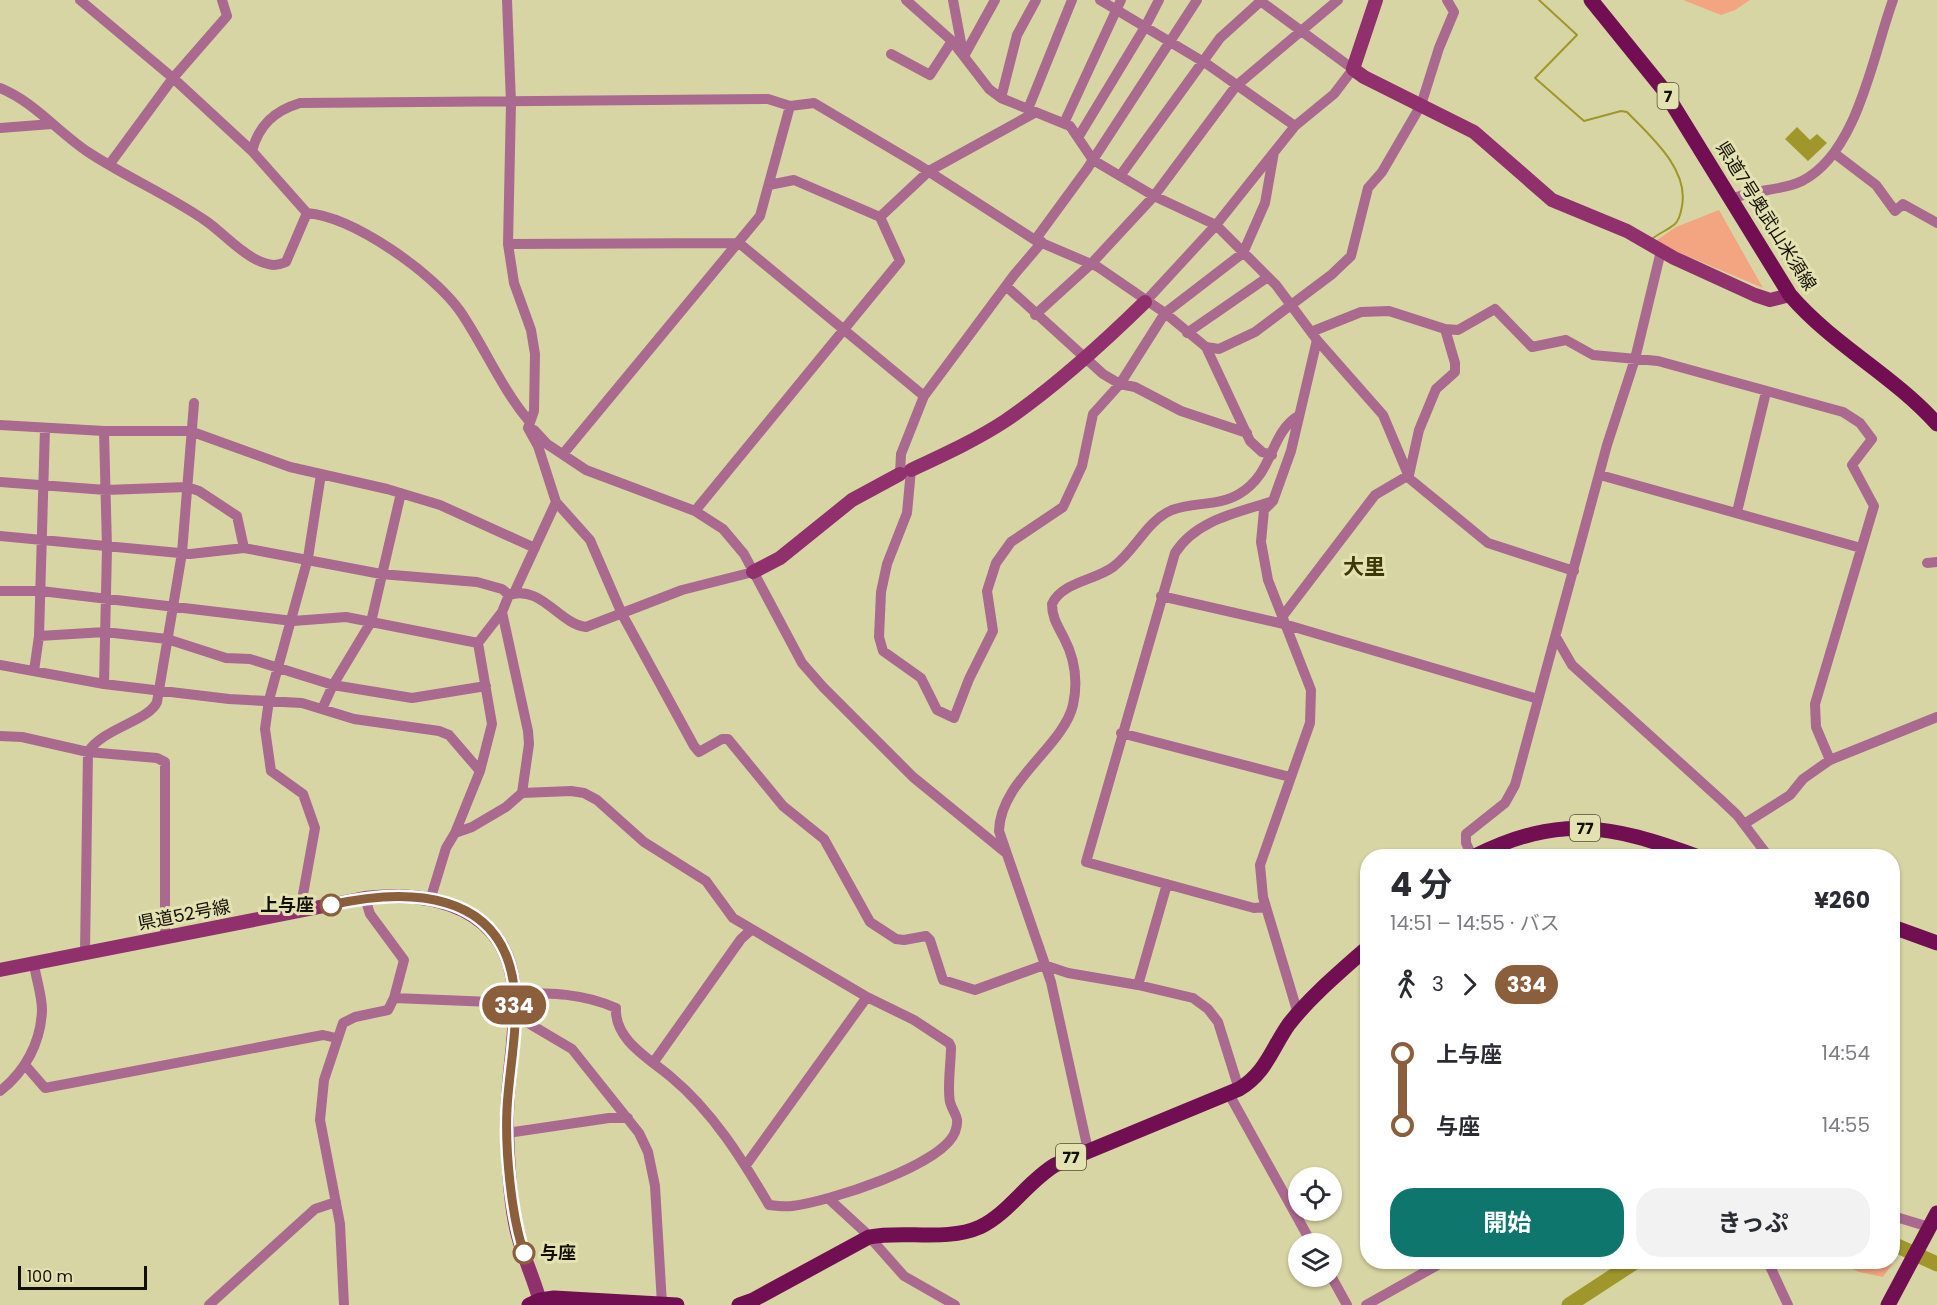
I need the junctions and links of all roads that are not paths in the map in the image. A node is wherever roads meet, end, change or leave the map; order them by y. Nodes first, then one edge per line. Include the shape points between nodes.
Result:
1 (80, 0) edge
2 (222, 0) edge
3 (507, 0) edge
4 (906, 0) edge
5 (953, 0) edge
6 (995, 0) edge
7 (1036, 0) edge
8 (1072, 0) edge
9 (1100, 0) edge
10 (1159, 0) edge
11 (1197, 0) edge
12 (1260, 0) edge
13 (1338, 0) edge
14 (1376, 0) edge
15 (1447, 0) edge
16 (1591, 0) edge
17 (1893, 0) edge
18 (1118, 5) edge
19 (1145, 27) junction
20 (1298, 32) junction
21 (952, 41) junction
22 (1168, 41) junction
23 (891, 54) dead end
24 (964, 56) junction
25 (1204, 63) junction
26 (1353, 69) junction
27 (173, 78) junction
28 (1236, 86) junction
29 (0, 88) edge
30 (1001, 98) junction
31 (511, 103) junction
32 (1421, 105) junction
33 (790, 106) junction
34 (1032, 110) junction
35 (1064, 123) junction
36 (52, 124) junction
37 (1295, 126) junction
38 (0, 128) edge
39 (1079, 136) junction
40 (252, 151) junction
41 (1274, 152) junction
42 (1834, 153) junction
43 (1093, 160) junction
44 (109, 165) junction
45 (929, 171) junction
46 (1120, 176) junction
47 (769, 185) junction
48 (1154, 196) junction
49 (1731, 200) junction
50 (307, 213) junction
51 (880, 217) junction
52 (1937, 223) edge
53 (1216, 225) junction
54 (1038, 241) junction
55 (739, 243) junction
56 (508, 244) junction
57 (1661, 251) junction
58 (1243, 253) junction
59 (1091, 264) junction
60 (1268, 277) junction
61 (1006, 286) junction
62 (1790, 295) junction
63 (1145, 302) junction
64 (1290, 303) junction
65 (1165, 313) junction
66 (1035, 315) junction
67 (843, 329) junction
68 (1445, 329) junction
69 (1187, 333) junction
70 (1314, 336) junction
71 (1206, 347) junction
72 (1086, 356) junction
73 (1635, 358) junction
74 (1120, 384) junction
75 (1766, 392) junction
76 (924, 396) junction
77 (194, 403) dead end
78 (1298, 416) junction
79 (528, 424) junction
80 (1937, 424) edge
81 (0, 425) edge
82 (45, 428) junction
83 (104, 431) junction
84 (190, 431) junction
85 (1247, 433) junction
86 (563, 454) junction
87 (1272, 455) junction
88 (906, 472) junction
89 (321, 474) junction
90 (1408, 475) junction
91 (1600, 475) junction
92 (0, 482) edge
93 (44, 485) junction
94 (186, 488) junction
95 (106, 490) junction
96 (401, 493) junction
97 (1273, 501) junction
98 (556, 502) junction
99 (695, 511) junction
100 (1737, 512) junction
101 (0, 536) edge
102 (43, 538) junction
103 (107, 548) junction
104 (244, 548) junction
105 (535, 548) junction
106 (1861, 548) junction
107 (182, 553) junction
108 (308, 558) junction
109 (1574, 571) junction
110 (753, 572) junction
111 (381, 574) junction
112 (0, 591) edge
113 (41, 591) junction
114 (512, 594) junction
115 (1161, 596) junction
116 (106, 598) junction
117 (173, 607) junction
118 (502, 612) junction
119 (622, 614) junction
120 (1283, 620) junction
121 (293, 621) junction
122 (371, 622) junction
123 (105, 632) junction
124 (39, 636) junction
125 (167, 639) junction
126 (1557, 639) junction
127 (478, 644) junction
128 (0, 665) edge
129 (278, 668) junction
130 (34, 671) junction
131 (104, 684) junction
132 (333, 685) junction
133 (486, 686) junction
134 (158, 688) junction
135 (1538, 699) junction
136 (269, 700) junction
137 (322, 709) junction
138 (1937, 717) edge
139 (1121, 733) junction
140 (0, 735) edge
141 (88, 752) junction
142 (1830, 760) junction
143 (480, 771) junction
144 (1290, 777) junction
145 (522, 793) junction
146 (1744, 824) junction
147 (455, 833) junction
148 (1470, 849) edge
149 (1491, 849) edge
150 (1675, 849) edge
151 (1763, 849) edge
152 (1005, 852) junction
153 (1167, 884) junction
154 (431, 897) junction
155 (365, 898) junction
156 (1265, 907) junction
157 (300, 911) junction
158 (751, 930) junction
159 (1900, 930) edge
160 (165, 937) junction
161 (1937, 943) edge
162 (85, 953) junction
163 (1360, 955) edge
164 (34, 964) junction
165 (1044, 965) junction
166 (0, 970) edge
167 (1138, 985) junction
168 (867, 997) junction
169 (394, 998) junction
170 (514, 998) junction
171 (1300, 1011) junction
172 (514, 1020) junction
173 (336, 1038) junction
174 (653, 1063) junction
175 (25, 1065) junction
176 (0, 1091) edge
177 (1234, 1092) junction
178 (628, 1118) junction
179 (507, 1133) junction
180 (1088, 1150) junction
181 (746, 1165) junction
182 (829, 1199) junction
183 (336, 1202) junction
184 (1937, 1213) edge
185 (1900, 1219) edge
186 (1928, 1231) junction
187 (1306, 1233) edge
188 (868, 1237) junction
189 (1430, 1269) edge
190 (1771, 1269) edge
191 (1337, 1287) edge
192 (537, 1303) edge
193 (750, 1303) edge
194 (670, 1304) edge
195 (209, 1305) edge
196 (344, 1305) edge
197 (955, 1305) edge
198 (1347, 1305) edge
199 (1365, 1305) edge
200 (1788, 1305) edge
201 (1888, 1305) edge

1 - 27 street
2 - 27 street via 227,16
3 - 31 street
4 - 21 street
5 - 24 street
6 - 24 street
7 - 30 street via 1017,35
8 - 34 street
9 - 18 street
10 - 19 street
11 - 22 street
12 - 20 street
12 - 25 street via 1220,38
13 - 20 street
14 - 26 street
15 - 32 street via 1454,12
16 - 49 main road, 県道7号奥武山米須線 / 7 via 1664,89
17 - 42 street via 1853,118
18 - 19 street
18 - 35 street
19 - 22 street
19 - 39 street
20 - 26 street
20 - 28 street
21 - 23 street via 930,75
21 - 24 street
22 - 25 street
22 - 43 street
24 - 30 street via 989,89
25 - 28 street
25 - 46 street
26 - 32 street
26 - 37 street via 1334,94
27 - 40 street
27 - 44 street
28 - 37 street
28 - 48 street
29 - 36 street via 16,94
30 - 34 street
31 - 33 street via 768,99
31 - 40 street via 300,103 279,109 254,141
31 - 56 street
32 - 57 street via 1474,132 1552,200 1627,231
32 - 64 street via 1382,172 1368,188 1351,256
33 - 45 street via 814,103
33 - 47 street
34 - 35 street
34 - 45 street
35 - 39 street
36 - 38 street
36 - 44 street
37 - 41 street
39 - 43 street
40 - 50 street
41 - 53 street
41 - 58 street via 1265,203
42 - 49 street via 1816,173 1801,182
42 - 52 street via 1876,185 1895,211 1903,204
43 - 46 street
43 - 54 street
44 - 50 street via 205,220 254,258 270,265 286,262
45 - 51 street
45 - 54 street
46 - 48 street
47 - 51 street via 794,180
47 - 55 street via 760,216
48 - 53 street
48 - 59 street
49 - 62 main road, 県道7号奥武山米須線 / 7
50 - 79 street via 321,215 376,240 411,264 458,309
51 - 67 street via 900,261
53 - 58 street
53 - 63 street
54 - 59 street
54 - 61 street
55 - 56 street
55 - 67 street
55 - 86 street
56 - 79 street via 514,283 535,354 534,411
57 - 62 street via 1770,300
57 - 73 street
58 - 60 street
58 - 65 street
59 - 63 street
59 - 66 street
60 - 64 street
60 - 69 street
61 - 66 street
61 - 76 street
62 - 80 main road, 県道7号奥武山米須線 / 7 via 1812,319 1904,391
63 - 65 street
63 - 72 street
64 - 70 street
64 - 71 street via 1237,342 1219,349
65 - 69 street
65 - 74 street
66 - 72 street
67 - 76 street
67 - 99 street
68 - 70 street via 1389,311 1361,312
68 - 73 street via 1458,330 1495,309 1532,347 1566,340 1593,355
68 - 90 street via 1455,372 1436,389 1419,430
69 - 71 street
70 - 78 street
70 - 90 street via 1383,415
71 - 85 street
72 - 74 street via 1103,374
72 - 88 street via 1004,421
73 - 75 street via 1659,360
73 - 91 street
74 - 85 street via 1135,387 1181,411
74 - 88 street via 1093,414 1082,465 1063,507 1011,542 996,563 987,591 993,631 954,718 937,710 921,678 883,651 879,637 887,564 907,513
75 - 100 street
75 - 106 street via 1849,414 1870,434 1870,444 1851,465 1874,506
76 - 88 street via 901,454
77 - 84 street
78 - 87 street via 1282,431
78 - 97 street via 1292,451
79 - 86 street
79 - 98 street
81 - 82 street
82 - 83 street
82 - 93 street
83 - 84 street
83 - 95 street
84 - 89 street via 290,467
84 - 94 street
85 - 87 street via 1262,452
86 - 99 street via 600,476
87 - 152 street via 1256,480 1237,496 1174,509 1161,516 1114,566 1054,599 1052,614 1075,664 1073,703 1065,723 1003,806 999,831
88 - 110 street via 852,500 780,558
89 - 96 street
89 - 108 street
90 - 109 street via 1488,543
90 - 120 street via 1375,495
91 - 100 street
91 - 109 street
92 - 93 street
93 - 95 street
93 - 102 street
94 - 95 street
94 - 104 street via 200,491 237,516
94 - 107 street
95 - 103 street
96 - 105 street via 440,505
96 - 111 street
97 - 115 street via 1195,530 1175,553
97 - 120 street via 1264,510 1261,551
98 - 105 street
98 - 119 street via 590,540
99 - 110 street via 723,529
100 - 106 street
101 - 102 street
102 - 103 street
102 - 113 street
103 - 107 street
103 - 116 street
104 - 107 street
104 - 108 street
105 - 114 street
106 - 142 street via 1815,704 1818,734
107 - 117 street
108 - 111 street
108 - 121 street
109 - 126 street
110 - 119 street via 681,590
110 - 152 street via 802,663 823,687 913,777
111 - 114 street via 477,582
111 - 122 street
112 - 113 street
113 - 116 street
113 - 124 street
114 - 118 street
114 - 119 street via 546,601 578,626 586,627
115 - 120 street
115 - 139 street
116 - 117 street
116 - 123 street
117 - 121 street
117 - 125 street
118 - 127 street
118 - 145 street via 528,731
119 - 165 street via 694,746 699,752 728,739 771,793 824,839 870,922 897,939 926,936 944,980 975,990
120 - 135 street
120 - 144 street via 1312,698 1310,723
121 - 122 street via 346,617
121 - 129 street
122 - 127 street
122 - 132 street
123 - 124 street
123 - 125 street
123 - 131 street
124 - 130 street
125 - 129 street via 226,658 250,659
125 - 134 street
126 - 135 street
126 - 146 street via 1572,665
127 - 133 street
128 - 130 street
129 - 132 street
129 - 136 street
130 - 131 street
131 - 134 street
132 - 133 street via 412,698
132 - 137 street
133 - 143 street via 492,724
134 - 136 street via 229,699
134 - 141 street via 153,710 111,732
135 - 148 street via 1511,794 1466,834
136 - 137 street
136 - 157 street via 266,729 271,771 303,794 315,828
137 - 143 street via 354,719 445,733
138 - 142 street
139 - 144 street
139 - 153 street via 1086,862
140 - 141 street
141 - 160 street via 165,762
141 - 162 street
142 - 146 street via 1803,779 1790,795
143 - 147 street
144 - 156 street via 1260,865
145 - 147 street via 498,812
145 - 158 street via 571,791 589,796 644,842 706,881 733,918
146 - 151 street
147 - 154 street via 446,848
149 - 150 main road, 77 via 1521,837 1580,828 1627,833
152 - 165 street
153 - 156 street via 1254,908
153 - 167 street
154 - 155 street, 県道52号線
154 - 170 street, 県道52号線 via 470,913 488,929 507,960
155 - 157 street, 県道52号線
155 - 169 street via 370,914 404,958
156 - 171 street
157 - 160 street, 県道52号線
158 - 168 street
158 - 174 street
159 - 161 main road
160 - 162 street, 県道52号線
162 - 164 street, 県道52号線
163 - 171 main road, 77
164 - 166 street, 県道52号線
164 - 175 street via 42,1011 37,1038
165 - 167 street
165 - 180 street
167 - 177 street via 1193,998 1208,1009 1218,1023
168 - 181 street
168 - 182 street via 900,1012 949,1043 950,1102 958,1115 956,1131 930,1157
169 - 170 street
169 - 173 street via 385,1012 343,1023
170 - 172 street, 県道52号線
170 - 174 street via 563,992 616,1008 619,1026
171 - 177 main road, 77 via 1263,1068
172 - 178 street via 528,1023 572,1049
172 - 179 street, 県道52号線
173 - 175 street via 323,1035 45,1088
173 - 183 street via 320,1113
174 - 181 street via 690,1094
175 - 176 street
177 - 180 main road, 77
177 - 187 street
178 - 179 street
178 - 194 street via 648,1152
179 - 192 street, 県道52号線 via 518,1235
180 - 188 main road, 77 via 1042,1172 996,1217 980,1227 951,1234 889,1233
181 - 182 street via 770,1205 789,1207
182 - 188 street
183 - 195 street via 315,1209
183 - 196 street
184 - 186 main road
185 - 186 street
186 - 201 main road
188 - 193 main road, 77
188 - 197 street via 904,1276
189 - 199 street
190 - 200 street
191 - 198 street
192 - 194 main road via 564,1298

